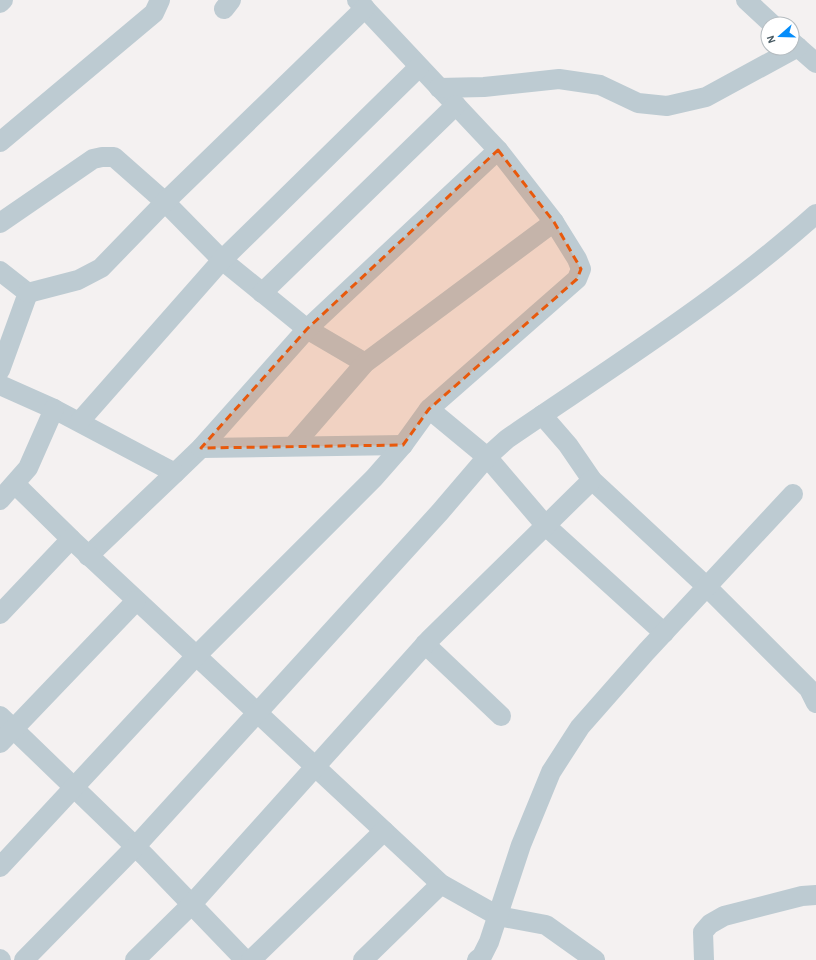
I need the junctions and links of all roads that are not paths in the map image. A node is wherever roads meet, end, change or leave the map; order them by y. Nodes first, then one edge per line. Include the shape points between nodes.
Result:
1 (3, 0) edge
2 (160, 0) edge
3 (746, 0) edge
4 (0, 3) edge
5 (361, 4) edge
6 (763, 16) edge
7 (800, 49) edge
8 (776, 56) edge
9 (816, 63) edge
10 (419, 67) junction
11 (439, 88) junction
12 (456, 105) junction
13 (0, 142) edge
14 (498, 150) junction
15 (165, 202) junction
16 (816, 214) edge
17 (0, 222) edge
18 (554, 222) junction
19 (222, 260) junction
20 (0, 271) edge
21 (28, 292) junction
22 (262, 293) junction
23 (307, 329) junction
24 (365, 363) junction
25 (0, 370) edge
26 (0, 385) edge
27 (54, 409) junction
28 (429, 409) junction
29 (542, 415) junction
30 (80, 421) junction
31 (403, 445) junction
32 (293, 446) junction
33 (201, 448) junction
34 (487, 457) junction
35 (175, 473) junction
36 (592, 480) junction
37 (15, 484) junction
38 (793, 494) dead end
39 (0, 500) edge
40 (546, 526) junction
41 (71, 539) junction
42 (88, 556) junction
43 (707, 587) junction
44 (136, 602) junction
45 (0, 614) edge
46 (664, 633) junction
47 (425, 644) junction
48 (196, 656) junction
49 (816, 702) edge
50 (258, 712) junction
51 (501, 716) dead end
52 (7, 722) edge
53 (0, 743) edge
54 (315, 766) junction
55 (74, 787) junction
56 (384, 831) junction
57 (136, 847) junction
58 (0, 866) edge
59 (441, 884) junction
60 (816, 895) edge
61 (192, 905) junction
62 (498, 916) junction
63 (24, 960) edge
64 (135, 960) edge
65 (244, 960) edge
66 (251, 960) edge
67 (363, 960) edge
68 (477, 960) edge
69 (595, 960) edge
70 (704, 960) edge

1 - 4 street
2 - 13 street via 154,13
3 - 6 street
5 - 10 street
5 - 15 street
7 - 9 street
8 - 11 street via 706,97 667,106 638,103 600,85 559,79 484,87
10 - 11 street
10 - 19 street
11 - 12 street
12 - 14 street
12 - 22 street
14 - 18 street
14 - 23 street
15 - 17 street via 114,157 102,157 93,159
15 - 19 street
15 - 21 street via 101,268 78,280
16 - 29 street via 789,238 688,315
18 - 24 street
18 - 28 street via 578,259 580,269 577,279
19 - 22 street
19 - 30 street
20 - 21 street
21 - 25 street
22 - 23 street
23 - 24 street
23 - 33 street
24 - 32 street
26 - 27 street
27 - 30 street
27 - 37 street via 28,468
28 - 31 street
28 - 34 street
29 - 34 street via 507,439
29 - 36 street via 568,445
30 - 35 street
31 - 32 street
31 - 48 street via 374,478
32 - 33 street
33 - 35 street
34 - 40 street
34 - 50 street
35 - 42 street
36 - 40 street
36 - 43 street
37 - 39 street
37 - 41 street
38 - 43 street
40 - 46 street
40 - 47 street
41 - 42 street
41 - 45 street
42 - 44 street
43 - 46 street
43 - 49 street via 809,689
44 - 48 street
44 - 52 street
46 - 62 street via 580,726 551,772 521,845
47 - 51 street
47 - 54 street
48 - 50 street
48 - 55 street
50 - 54 street
50 - 57 street
52 - 53 street
52 - 55 street
54 - 56 street
54 - 61 street
55 - 57 street
55 - 58 street
56 - 59 street
56 - 66 street
57 - 61 street
57 - 63 street
59 - 62 street
59 - 67 street
60 - 70 street via 802,896 724,916 710,924 703,932
61 - 64 street
61 - 65 street
62 - 68 street via 489,942
62 - 69 street via 546,925

